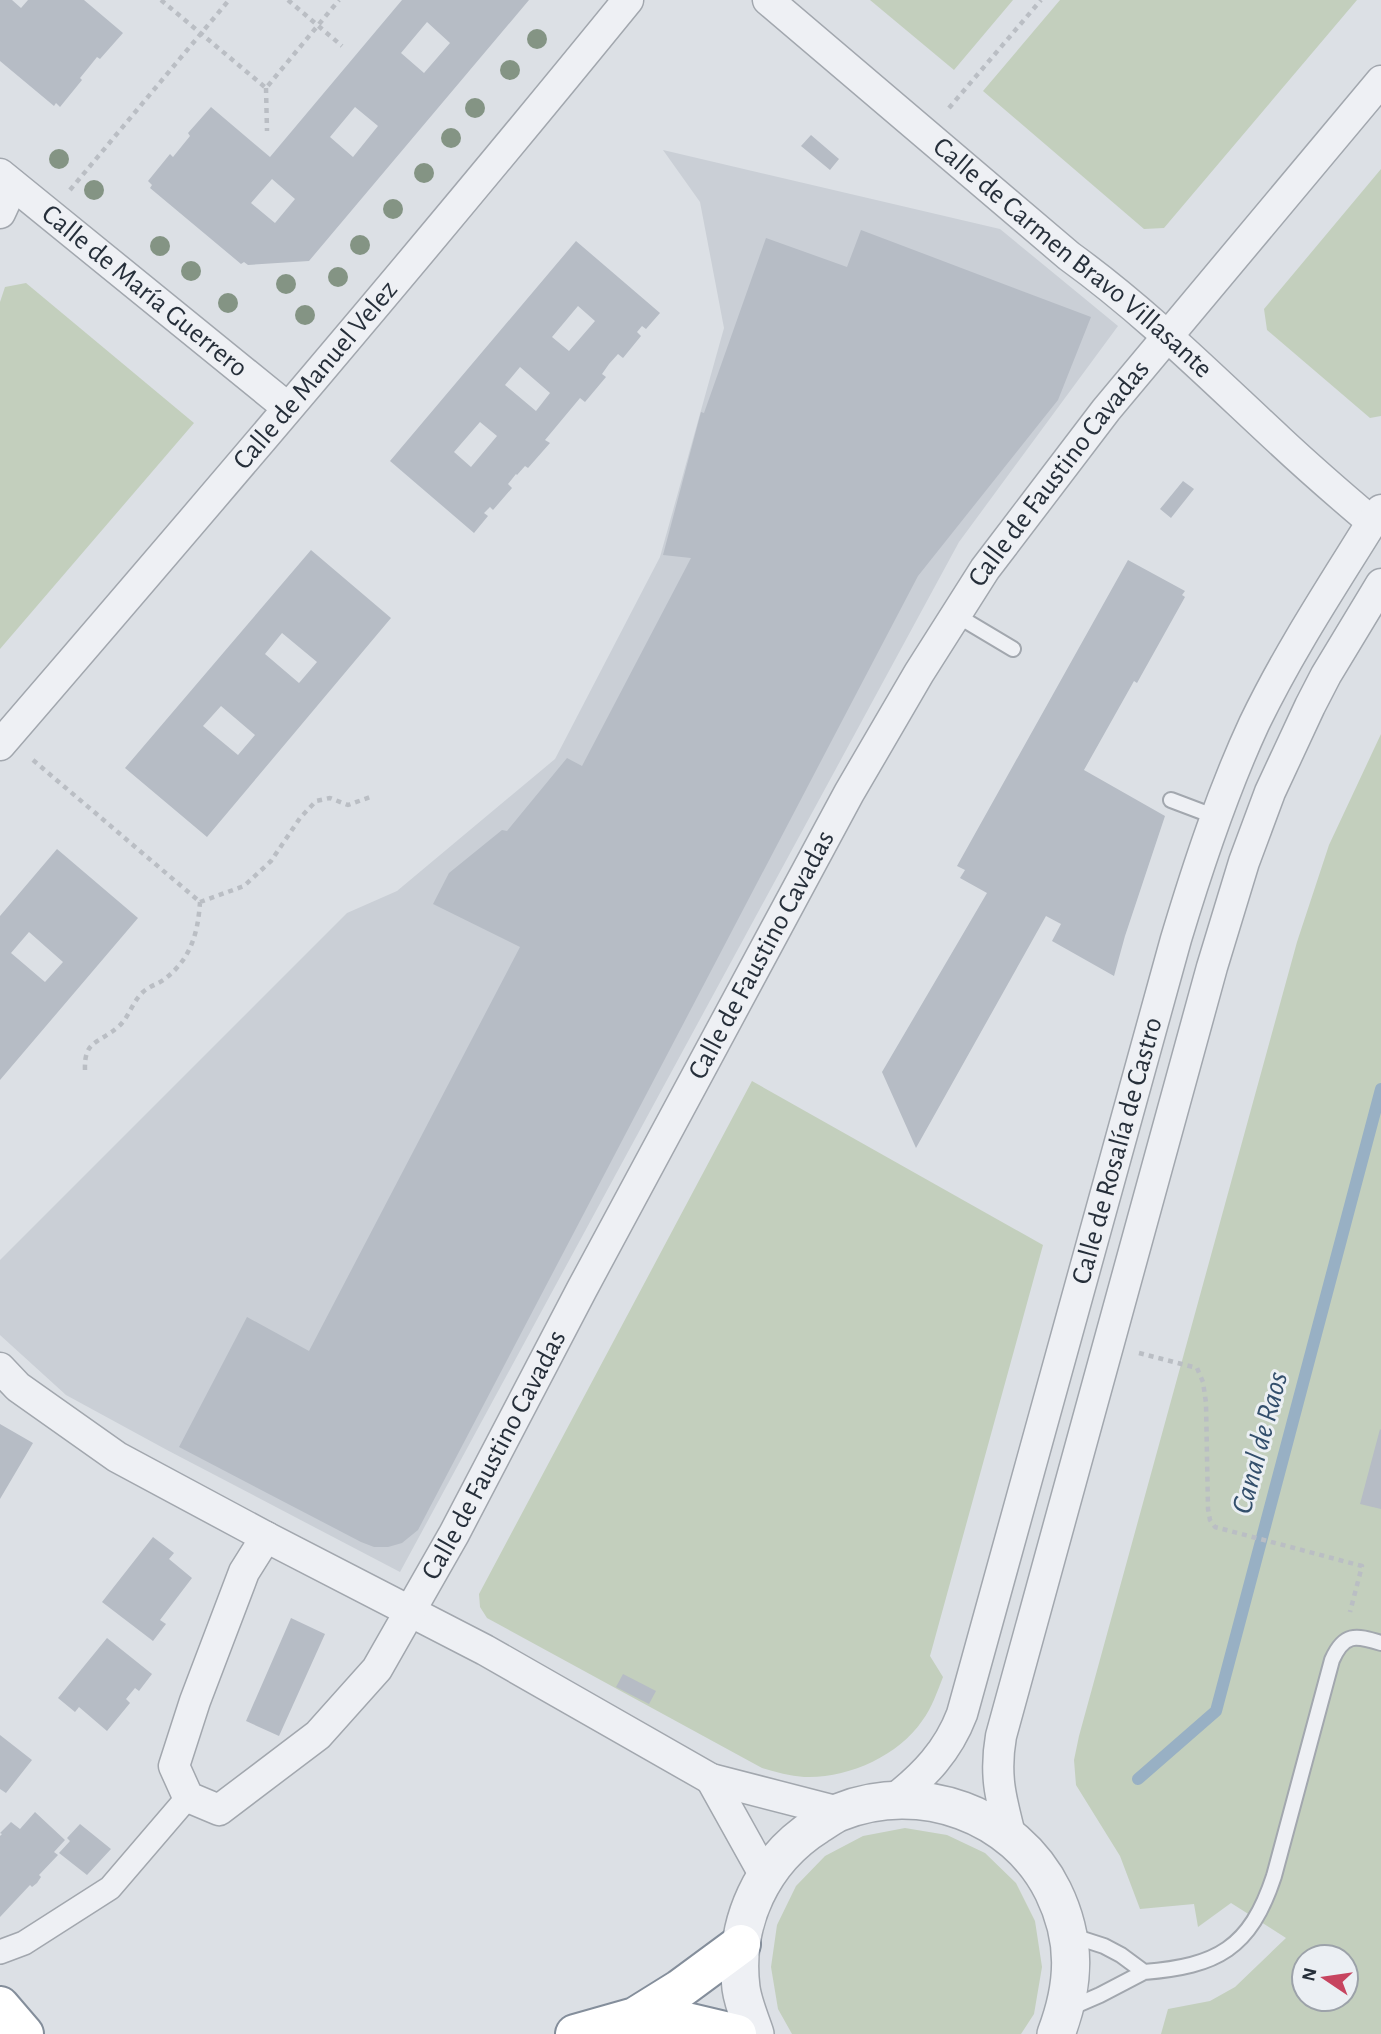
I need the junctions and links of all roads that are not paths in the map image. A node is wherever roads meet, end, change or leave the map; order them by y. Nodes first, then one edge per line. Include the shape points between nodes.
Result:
1 (628, 0) edge
2 (768, 0) edge
3 (1381, 81) edge
4 (6, 180) edge
5 (0, 213) edge
6 (1168, 336) junction
7 (288, 408) junction
8 (1376, 516) edge
9 (1381, 584) edge
10 (956, 615) junction
11 (1013, 649) dead end
12 (3, 742) edge
13 (1171, 800) dead end
14 (1216, 817) junction
15 (0, 1368) edge
16 (265, 1537) junction
17 (411, 1611) junction
18 (1381, 1643) edge
19 (711, 1779) junction
20 (188, 1797) junction
21 (893, 1800) junction
22 (839, 1812) junction
23 (1011, 1838) junction
24 (765, 1876) junction
25 (1068, 1934) junction
26 (741, 1944) junction
27 (0, 1952) edge
28 (1144, 1972) junction
29 (0, 2006) edge
30 (635, 2017) junction
31 (1061, 2022) edge
32 (24, 2034) edge
33 (575, 2034) edge
34 (737, 2034) edge
35 (755, 2034) edge

1 - 7 street, Calle de Manuel Velez
2 - 6 street, Calle de Carmen Bravo Villasante
3 - 6 street, Calle de Faustino Cavadas
4 - 5 street
4 - 7 street, Calle de María Guerrero
6 - 8 street, Calle de Carmen Bravo Villasante via 1282,442
6 - 10 street, Calle de Faustino Cavadas via 1051,481
7 - 12 street, Calle de Manuel Velez
8 - 14 street, Calle de Rosalía de Castro via 1274,686
9 - 23 street, Calle de Rosalía de Castro via 1326,675 1287,754 1255,829 1212,967 1000,1736 997,1772
10 - 11 lane
10 - 17 street, Calle de Faustino Cavadas via 849,793
13 - 14 lane
14 - 21 street, Calle de Rosalía de Castro via 1176,939 962,1714 936,1761
15 - 16 street, Calle de Faustino Cavadas via 18,1387 117,1457
16 - 17 street, Calle de Faustino Cavadas
16 - 20 street via 244,1572 174,1766
17 - 19 street, Calle de Faustino Cavadas
17 - 20 street, Calle de Faustino Cavadas via 377,1669 318,1735 219,1810
18 - 28 lane via 1349,1638 1332,1660 1274,1876 1256,1920 1243,1938 1211,1959
19 - 22 street, Calle de Faustino Cavadas
19 - 24 street
20 - 27 street via 110,1888 24,1944
21 - 22 street
21 - 23 street via 956,1807
22 - 24 street via 787,1849
23 - 25 street via 1048,1881
24 - 26 street
25 - 28 lane via 1104,1946
25 - 31 street via 1070,1984
26 - 30 highway
26 - 35 street via 741,1989
28 - 31 lane
29 - 32 highway
30 - 33 highway
30 - 34 highway via 681,2021

